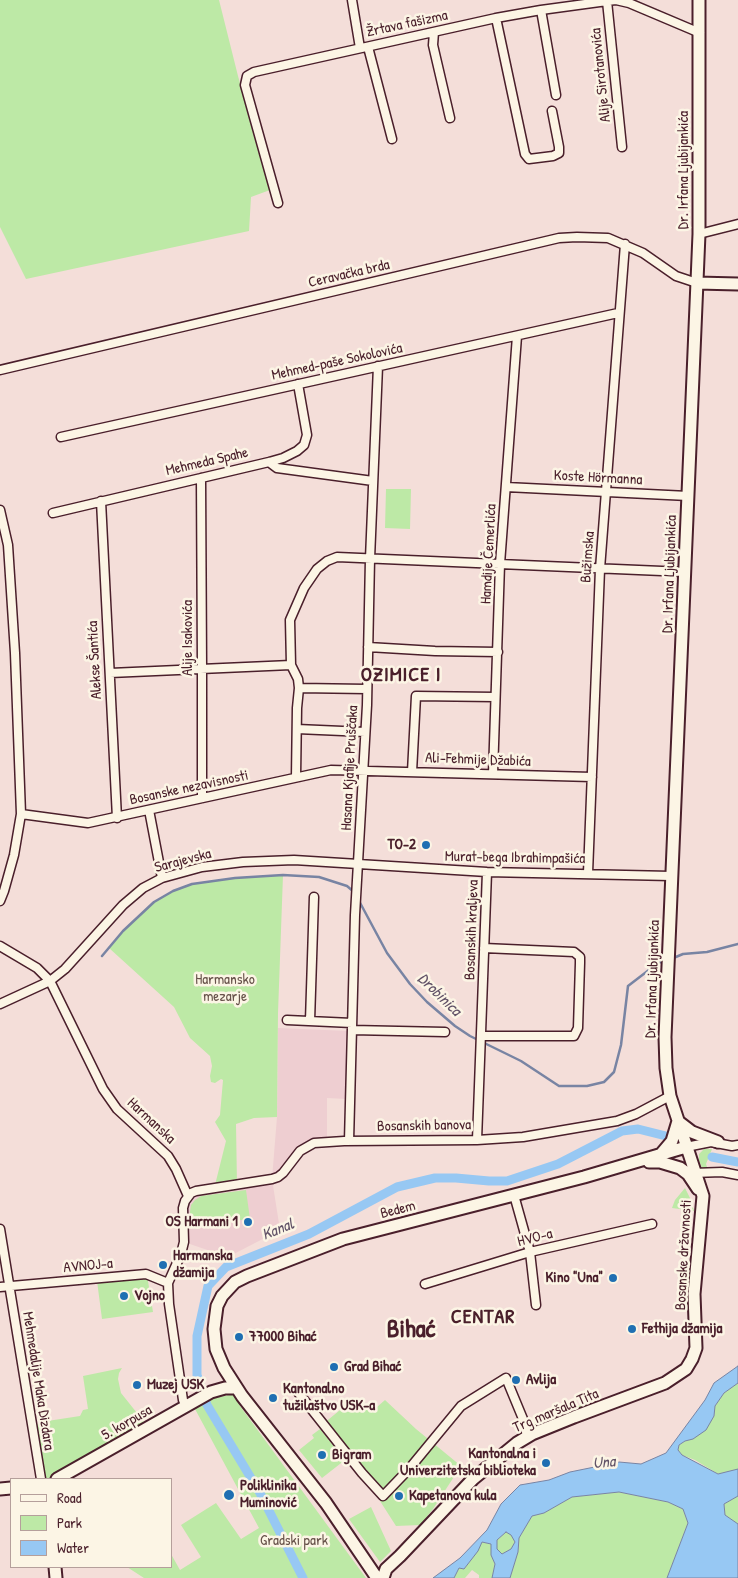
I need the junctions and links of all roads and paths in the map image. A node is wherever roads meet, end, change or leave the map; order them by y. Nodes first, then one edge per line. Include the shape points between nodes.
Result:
1 (352, 0) edge
2 (616, 0) edge
3 (699, 0) edge
4 (607, 1) edge
5 (541, 10) junction
6 (496, 18) junction
7 (434, 32) junction
8 (700, 33) junction
9 (364, 48) junction
10 (556, 95) dead end
11 (552, 110) dead end
12 (450, 118) dead end
13 (392, 139) dead end
14 (622, 147) dead end
15 (278, 203) dead end
16 (738, 224) edge
17 (698, 234) junction
18 (625, 244) junction
19 (696, 283) junction
20 (738, 284) edge
21 (618, 313) junction
22 (517, 336) junction
23 (378, 366) junction
24 (0, 370) edge
25 (298, 384) junction
26 (61, 437) dead end
27 (269, 462) junction
28 (200, 478) junction
29 (373, 481) junction
30 (506, 487) junction
31 (606, 492) junction
32 (688, 496) junction
33 (101, 501) junction
34 (0, 510) edge
35 (53, 513) dead end
36 (2, 523) edge
37 (370, 559) junction
38 (500, 564) junction
39 (600, 569) junction
40 (685, 572) junction
41 (368, 647) junction
42 (498, 652) junction
43 (291, 665) junction
44 (202, 668) junction
45 (110, 673) junction
46 (299, 688) junction
47 (367, 688) junction
48 (496, 697) junction
49 (297, 729) junction
50 (365, 732) junction
51 (363, 770) junction
52 (412, 772) junction
53 (493, 774) junction
54 (296, 777) junction
55 (592, 777) junction
56 (202, 798) junction
57 (150, 810) junction
58 (21, 814) junction
59 (117, 818) junction
60 (358, 865) junction
61 (487, 872) junction
62 (588, 873) junction
63 (671, 876) junction
64 (162, 878) junction
65 (314, 896) dead end
66 (0, 901) edge
67 (0, 946) edge
68 (484, 948) junction
69 (50, 981) junction
70 (0, 1004) edge
71 (286, 1020) dead end
72 (310, 1021) junction
73 (352, 1026) junction
74 (445, 1032) dead end
75 (481, 1037) junction
76 (670, 1096) junction
77 (678, 1121) junction
78 (477, 1140) junction
79 (349, 1141) junction
80 (718, 1142) junction
81 (738, 1145) edge
82 (686, 1147) junction
83 (657, 1156) junction
84 (640, 1162) junction
85 (692, 1173) junction
86 (738, 1175) edge
87 (514, 1195) junction
88 (188, 1196) junction
89 (652, 1224) dead end
90 (0, 1229) edge
91 (530, 1252) junction
92 (168, 1283) junction
93 (425, 1284) dead end
94 (9, 1286) junction
95 (0, 1287) edge
96 (536, 1305) dead end
97 (696, 1337) joint
98 (224, 1368) junction
99 (236, 1388) junction
100 (297, 1391) dead end
101 (211, 1392) junction
102 (189, 1405) junction
103 (527, 1436) junction
104 (40, 1478) edge
105 (59, 1478) edge
106 (385, 1573) edge
107 (374, 1574) edge

1 - 9 street
2 - 4 street, Žrtava fašizma
2 - 8 street, Žrtava fašizma
3 - 8 main road, Dr. Irfana Ljubijankića
4 - 5 street, Žrtava fašizma
4 - 14 street, Alije Sirotanovića
5 - 6 street, Žrtava fašizma
5 - 10 street
6 - 7 street, Žrtava fašizma
6 - 11 street via 525,154 529,159 558,153
7 - 9 street, Žrtava fašizma
7 - 12 street via 433,45
8 - 17 main road, Dr. Irfana Ljubijankića
9 - 13 street
9 - 15 street, Žrtava fašizma via 247,76 245,84
16 - 17 street
17 - 19 main road, Dr. Irfana Ljubijankića
18 - 19 street, Ceravačka brda via 676,276
18 - 21 street, Bužimska
18 - 24 street, Ceravačka brda via 608,238 559,238
19 - 20 main road
19 - 32 main road, Dr. Irfana Ljubijankića
21 - 22 street, Mehmed-paše Sokolovića
21 - 31 street, Bužimska
22 - 23 street, Mehmed-paše Sokolovića
22 - 30 street, Hamdije Čemerlića
23 - 25 street, Mehmed-paše Sokolovića
23 - 29 street, Hasana Kjafije Pruščaka
25 - 26 street, Mehmed-paše Sokolovića
25 - 27 street, Mehmeda Spahe via 307,435 304,445 283,458
27 - 28 street, Mehmeda Spahe
27 - 29 street via 277,468
28 - 33 street, Mehmeda Spahe
28 - 44 street, Alije Isakovića
29 - 37 street, Hasana Kjafije Pruščaka
30 - 31 street, Koste Hörmanna
30 - 38 street, Hamdije Čemerlića
31 - 32 street, Koste Hörmanna
31 - 39 street, Bužimska
32 - 40 main road, Dr. Irfana Ljubijankića
33 - 35 street, Mehmeda Spahe
33 - 45 street, Alekse Šantića
34 - 36 street
36 - 58 street via 8,545
37 - 38 street
37 - 41 street, Hasana Kjafije Pruščaka
37 - 43 street via 337,558 317,568 290,620
38 - 39 street
38 - 42 street, Hamdije Čemerlića
39 - 40 street
39 - 55 street, Bužimska
40 - 63 main road, Dr. Irfana Ljubijankića
41 - 42 street
41 - 47 street, Hasana Kjafije Pruščaka
42 - 48 street, Hamdije Čemerlića
43 - 44 street
43 - 46 street
44 - 45 street
44 - 56 street, Alije Isakovića
45 - 59 street, Alekse Šantića
46 - 47 street
46 - 49 street
47 - 50 street, Hasana Kjafije Pruščaka
48 - 52 street via 416,696
48 - 53 street, Hamdije Čemerlića
49 - 50 street
49 - 54 street
50 - 51 street, Hasana Kjafije Pruščaka
51 - 52 street, Ali-Fehmije Džabića
51 - 54 street, Bosanske nezavisnosti via 331,770
51 - 60 street, Hasana Kjafije Pruščaka
52 - 53 street, Ali-Fehmije Džabića
53 - 55 street, Ali-Fehmije Džabića
54 - 56 street, Bosanske nezavisnosti
55 - 62 street, Bužimska
56 - 57 street, Bosanske nezavisnosti
57 - 59 street, Bosanske nezavisnosti
57 - 64 street
58 - 59 street, Bosanske nezavisnosti via 88,823
58 - 66 street
60 - 61 street, Murat-bega Ibrahimpašića
60 - 64 street, Sarajevska via 294,860 243,862 202,867
60 - 73 street, Hasana Kjafije Pruščaka
61 - 62 street, Murat-bega Ibrahimpašića
61 - 68 street, Bosanskih kraljeva
62 - 63 street, Murat-bega Ibrahimpašića
63 - 76 main road, Dr. Irfana Ljubijankića via 665,1037
64 - 69 street, Sarajevska via 123,904 86,947
65 - 72 street
67 - 69 street, Harmanska via 37,968
68 - 75 street, Bosanskih kraljeva
68 - 75 street via 574,952 580,957 578,1028 574,1036
69 - 70 street, Sarajevska
69 - 88 street, Harmanska via 108,1096 117,1110 168,1156
71 - 72 street
72 - 73 street
73 - 74 street
73 - 79 street, Hasana Kjafije Pruščaka
75 - 78 street, Bosanskih kraljeva
76 - 77 main road, Dr. Irfana Ljubijankića
76 - 78 street, Bosanskih banova via 617,1121 523,1137
77 - 80 main road via 692,1132
77 - 82 main road, Dr. Irfana Ljubijankića
77 - 83 main road via 672,1141
78 - 79 street, Bosanskih banova
79 - 88 street, Bosanskih banova via 306,1146 283,1173 272,1179 196,1191
80 - 81 street
80 - 82 street
82 - 83 main road, Bedem
82 - 85 main road, Bosanske državnosti
83 - 84 main road, Bedem
84 - 85 main road via 670,1164
84 - 87 main road, Bedem
85 - 86 street
85 - 97 main road, Bosanske državnosti via 702,1188 694,1294
87 - 91 street
87 - 98 main road, Bedem via 343,1239 235,1282 222,1296 214,1324 216,1349
88 - 92 street via 183,1208 184,1242
89 - 91 street, HVO-a
90 - 94 street, Mehmedalije Maka Dizdara
91 - 93 street, HVO-a
91 - 96 street
92 - 94 street, AVNOJ-a via 146,1274
92 - 102 street via 183,1400
94 - 95 street, AVNOJ-a
94 - 104 street, Mehmedalije Maka Dizdara
97 - 103 main road, Trg maršala Tita via 692,1359 680,1374 653,1388
98 - 99 main road, Bedem
98 - 101 main road, 5. korpusa
99 - 101 main road, 5. korpusa
99 - 107 main road, Bedem via 326,1503
100 - 103 street via 383,1496 459,1408 506,1378
101 - 102 main road, 5. korpusa
102 - 105 main road, 5. korpusa
103 - 106 main road, Trg maršala Tita via 473,1479
106 - 107 main road, Trg maršala Tita via 382,1570

